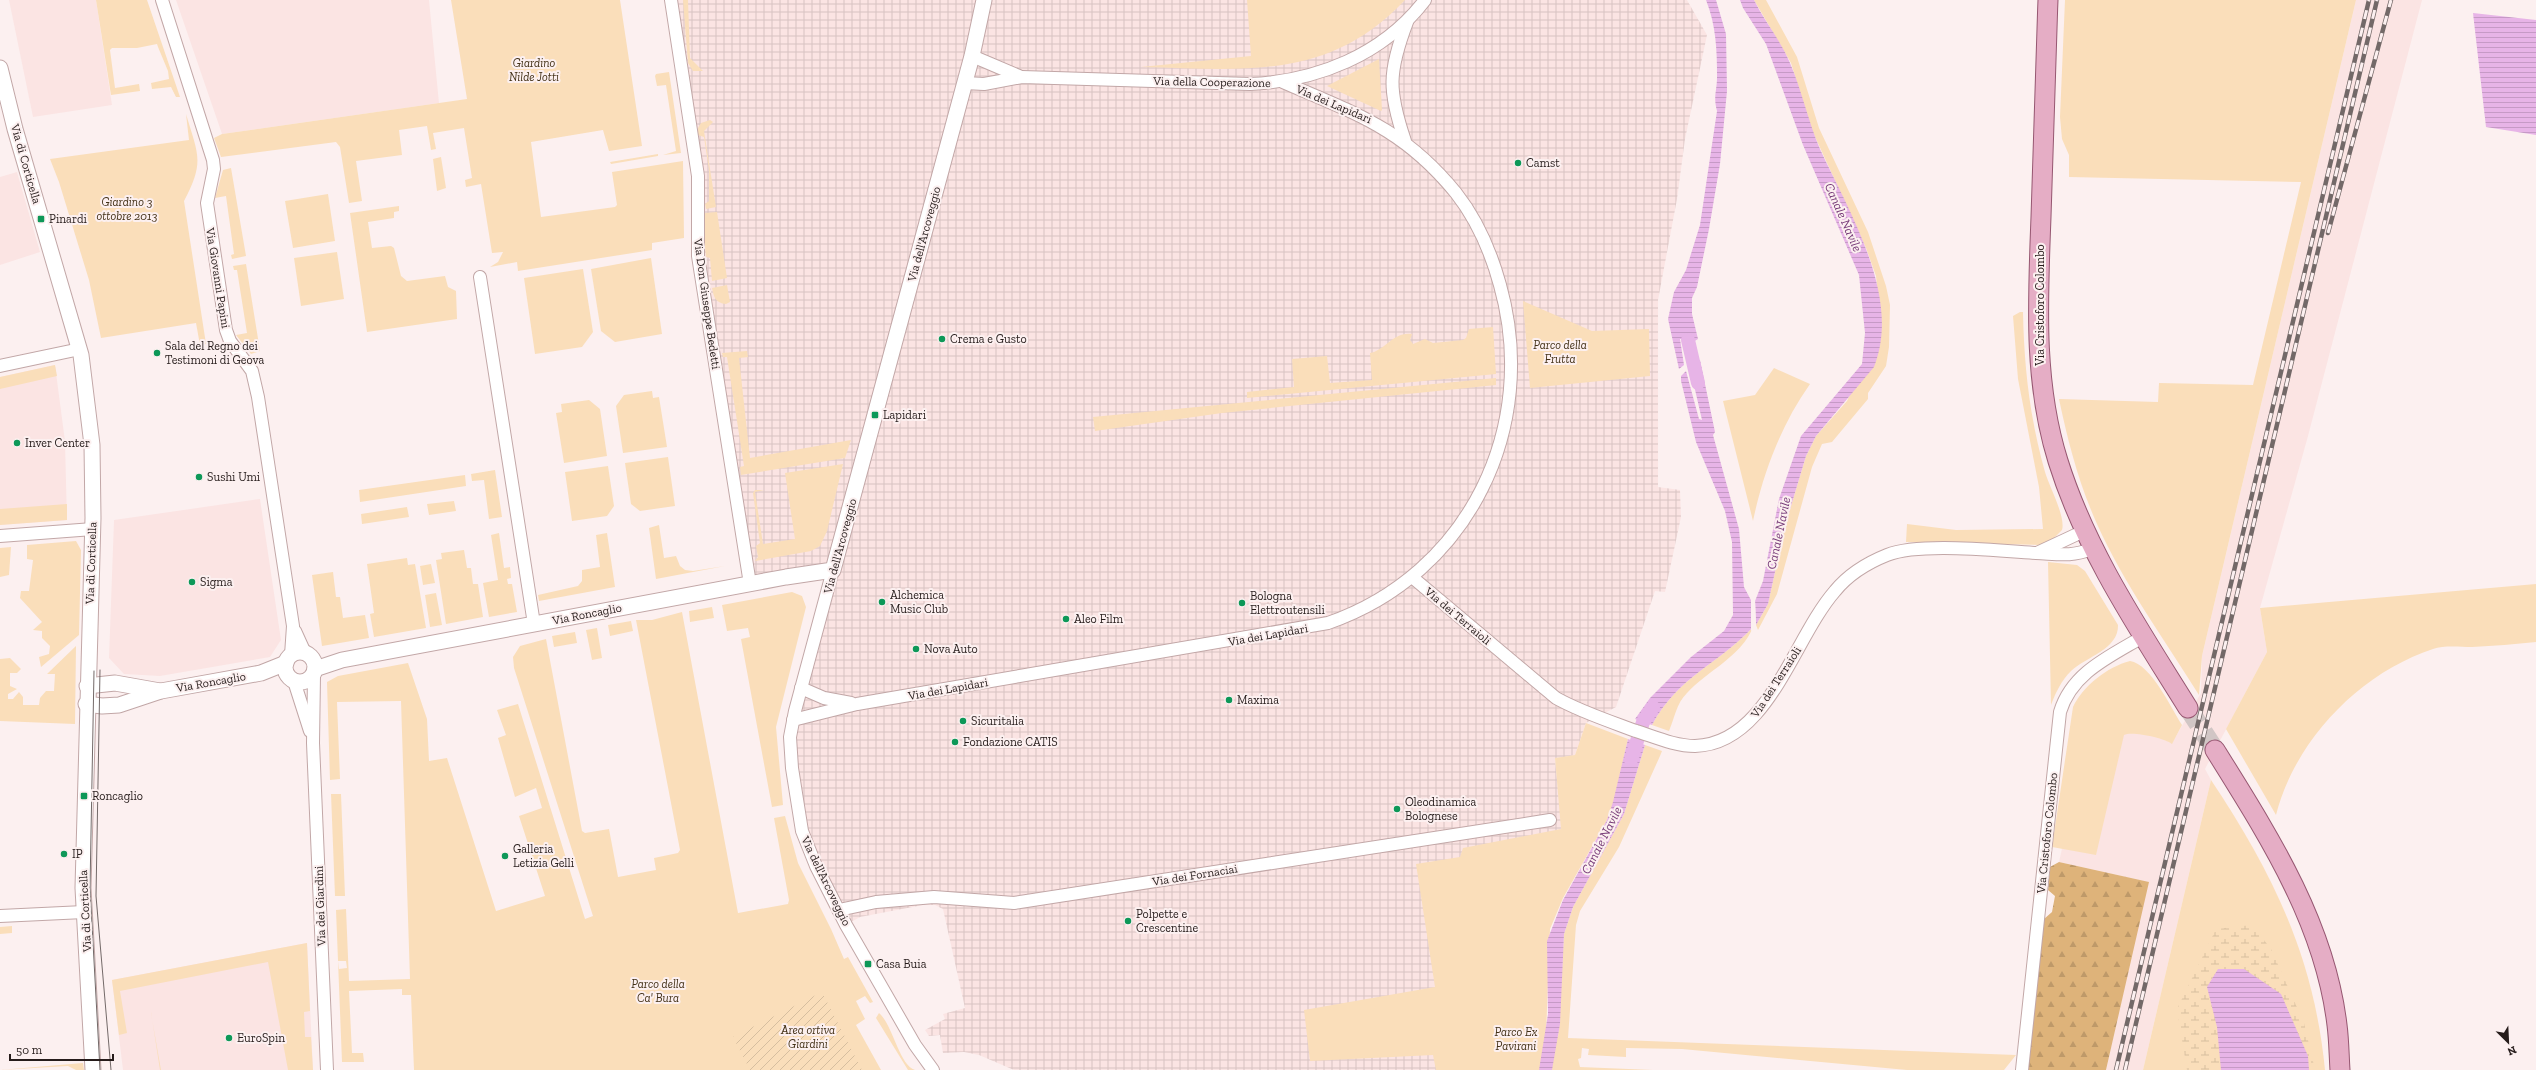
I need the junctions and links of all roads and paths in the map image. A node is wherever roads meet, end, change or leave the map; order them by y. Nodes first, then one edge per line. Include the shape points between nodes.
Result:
1 (162, 0) edge
2 (671, 0) edge
3 (984, 0) edge
4 (1425, 0) edge
5 (2048, 0) edge
6 (1407, 21) junction
7 (972, 56) junction
8 (0, 68) edge
9 (1022, 77) junction
10 (1283, 82) junction
11 (965, 83) junction
12 (1405, 141) junction
13 (480, 277) dead end
14 (80, 349) junction
15 (0, 366) edge
16 (93, 529) junction
17 (2084, 531) junction
18 (0, 536) edge
19 (2092, 549) junction
20 (2038, 553) junction
21 (833, 570) junction
22 (1412, 577) junction
23 (750, 584) junction
24 (534, 624) junction
25 (2144, 636) junction
26 (301, 666) junction
27 (87, 686) junction
28 (801, 688) junction
29 (161, 692) junction
30 (86, 704) junction
31 (857, 704) junction
32 (2188, 708) tunnel mouth
33 (793, 720) junction
34 (313, 743) junction
35 (2215, 750) tunnel mouth
36 (1550, 820) dead end
37 (839, 910) junction
38 (84, 912) junction
39 (0, 916) edge
40 (93, 1070) edge
41 (327, 1070) edge
42 (933, 1070) edge
43 (2022, 1070) edge
44 (2340, 1070) edge

1 - 26 street, Via Giovanni Papini via 213,160 214,169 207,203 226,330 230,341 249,366 256,386
2 - 23 street, Via Don Giuseppe Bedetti via 698,176 698,256
3 - 7 street, Via dell'Arcoveggio
4 - 6 street, Via della Cooperazione
5 - 17 main road, Via Cristoforo Colombo via 2038,299 2039,358 2054,447
6 - 10 street, Via della Cooperazione via 1382,41 1350,60 1321,73
6 - 12 street via 1394,56 1391,77 1393,99
7 - 9 street, Via della Cooperazione
7 - 11 street, Via dell'Arcoveggio
8 - 14 street, Via di Corticella
9 - 10 street, Via della Cooperazione via 1250,84
9 - 11 street, Via della Cooperazione via 984,84
10 - 12 street, Via dei Lapidari via 1354,111
11 - 21 street, Via dell'Arcoveggio
12 - 22 street, Via dei Lapidari via 1457,194 1485,240 1504,298 1512,362 1507,417 1486,481 1454,534
13 - 24 street
14 - 15 street
14 - 16 street, Via di Corticella via 92,445
16 - 18 street
16 - 27 street, Via di Corticella
17 - 19 main road, Via Cristoforo Colombo
17 - 20 street, Via dei Terraioli
19 - 20 street, Via dei Terraioli via 2069,556
19 - 25 main road, Via Cristoforo Colombo
20 - 22 street, Via dei Terraioli via 1927,548 1900,551 1877,559 1853,573 1834,592 1761,709 1743,728 1731,736 1708,744 1684,745 1616,724 1556,698
21 - 23 street, Via Roncaglio
21 - 28 street, Via dell'Arcoveggio
22 - 31 street, Via dei Lapidari via 1390,594 1361,610 1311,627
23 - 24 street, Via Roncaglio
24 - 26 street, Via Roncaglio
25 - 32 main road, Via Cristoforo Colombo
25 - 43 street, Via Cristoforo Colombo via 2076,681 2063,703
26 - 29 street, Via Roncaglio
26 - 34 street, Via dei Giardini
26 - 34 street, Via dei Giardini
27 - 29 street, Via Roncaglio via 115,683
27 - 30 street, Via di Corticella
28 - 31 street, Via dei Lapidari via 824,698
28 - 33 street, Via dell'Arcoveggio
29 - 30 street, Via Roncaglio via 119,705
30 - 38 street, Via di Corticella
31 - 33 street, Via dei Lapidari
33 - 37 street, Via dell'Arcoveggio via 790,756 802,831 816,866
34 - 41 street, Via dei Giardini
35 - 44 main road via 2264,829 2310,921 2323,961 2337,1024
36 - 37 street, Via dei Fornaciai via 1019,902 934,897 876,902
37 - 42 street, Via dell'Arcoveggio via 915,1046
38 - 39 street
38 - 40 street, Via di Corticella

